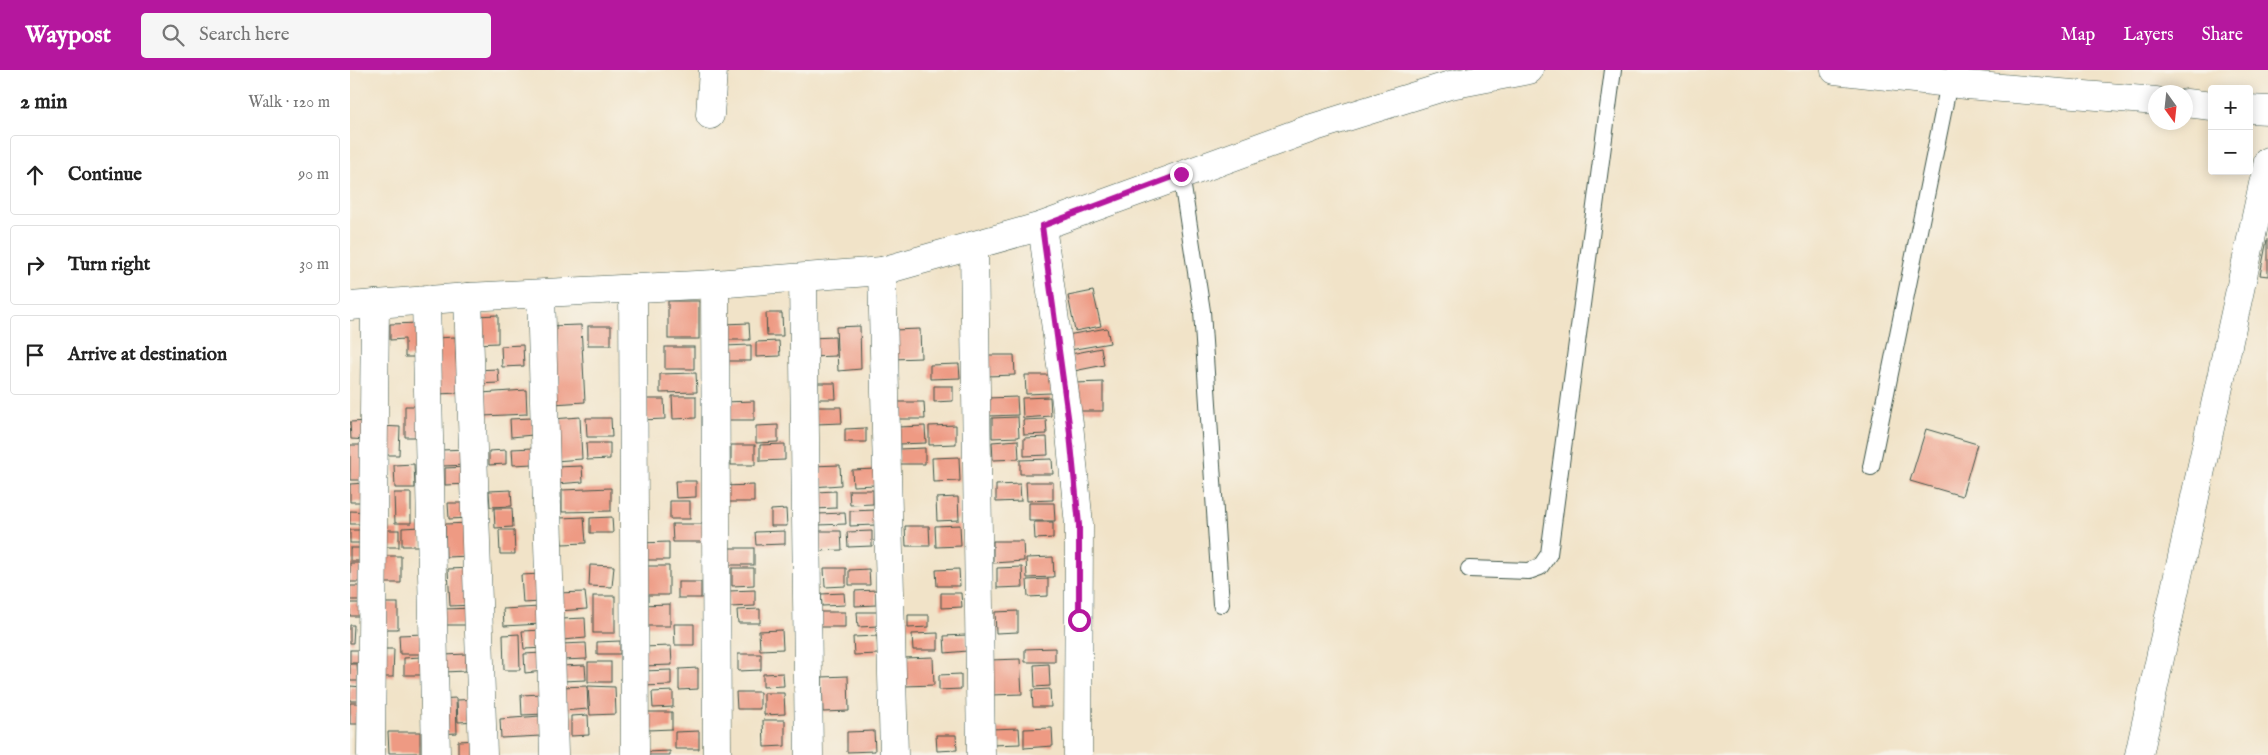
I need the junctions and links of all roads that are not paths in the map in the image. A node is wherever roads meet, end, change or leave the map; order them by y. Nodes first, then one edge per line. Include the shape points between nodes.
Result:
1 (713, 70) edge
2 (1524, 70) edge
3 (1613, 70) edge
4 (1834, 70) edge
5 (1949, 83) junction
6 (2148, 100) edge
7 (2193, 104) edge
8 (2208, 106) edge
9 (2253, 109) edge
10 (2268, 110) edge
11 (710, 115) dead end
12 (2268, 161) edge
13 (1181, 174) junction
14 (1042, 226) junction
15 (974, 246) junction
16 (882, 271) junction
17 (803, 278) junction
18 (715, 284) junction
19 (633, 288) junction
20 (541, 294) junction
21 (468, 297) junction
22 (426, 299) junction
23 (363, 305) edge
24 (1871, 467) dead end
25 (1469, 570) dead end
26 (1221, 604) dead end
27 (371, 755) edge
28 (436, 755) edge
29 (484, 755) edge
30 (554, 755) edge
31 (635, 755) edge
32 (717, 755) edge
33 (809, 755) edge
34 (894, 755) edge
35 (981, 755) edge
36 (1078, 755) edge
37 (2139, 755) edge

1 - 11 street
2 - 13 street via 1432,91 1312,128
3 - 25 lane via 1549,554 1540,567 1529,571
4 - 5 street
5 - 6 street
5 - 24 lane
7 - 8 street
9 - 10 street
12 - 37 street
13 - 14 street
13 - 26 lane via 1202,311
14 - 15 street
14 - 36 street via 1079,525
15 - 16 street
15 - 35 street
16 - 17 street
16 - 34 street
17 - 18 street
17 - 33 street
18 - 19 street
18 - 32 street
19 - 20 street
19 - 31 street
20 - 21 street
20 - 30 street
21 - 22 street
21 - 29 street
22 - 23 street
22 - 28 street
23 - 27 street

